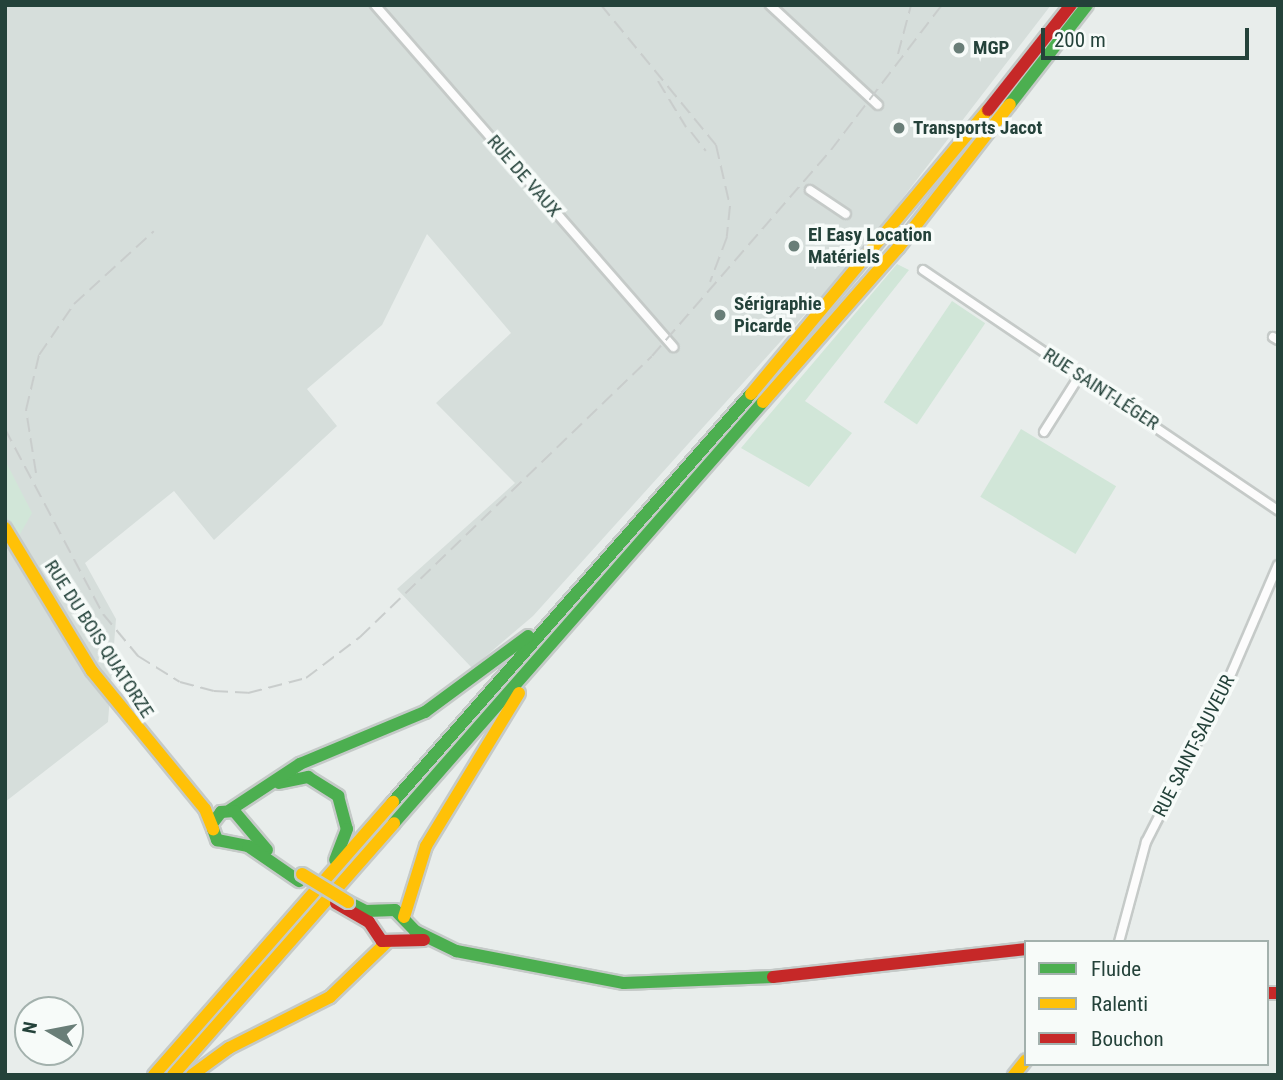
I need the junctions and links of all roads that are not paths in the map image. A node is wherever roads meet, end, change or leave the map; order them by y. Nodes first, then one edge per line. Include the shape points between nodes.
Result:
1 (375, 5) edge
2 (770, 5) edge
3 (1071, 5) edge
4 (1087, 5) edge
5 (878, 105) dead end
6 (810, 190) dead end
7 (846, 214) dead end
8 (923, 270) dead end
9 (673, 347) dead end
10 (1080, 375) junction
11 (1044, 432) dead end
12 (1278, 510) edge
13 (5, 528) edge
14 (1278, 565) edge
15 (566, 606) junction
16 (548, 647) junction
17 (167, 766) junction
18 (227, 810) junction
19 (212, 824) junction
20 (245, 825) junction
21 (234, 844) junction
22 (301, 877) junction
23 (310, 897) junction
24 (342, 902) junction
25 (381, 912) junction
26 (405, 920) junction
27 (373, 927) junction
28 (1119, 931) junction
29 (1114, 940) edge
30 (1119, 940) edge
31 (430, 941) junction
32 (392, 942) junction
33 (1024, 949) edge
34 (154, 1075) edge
35 (173, 1075) edge
36 (192, 1075) edge

1 - 9 street, RUE DE VAUX
2 - 5 street
3 - 15 main road via 888,237
4 - 16 main road via 898,248
6 - 7 street
8 - 10 street, RUE SAINT-LÉGER
10 - 11 street
10 - 12 street, RUE SAINT-LÉGER
13 - 17 main road, RUE DU BOIS QUATORZE via 92,671
14 - 28 street, RUE SAINT-SAUVEUR via 1228,681 1146,842
15 - 18 main road via 447,699 379,735 287,770
15 - 23 main road
16 - 26 main road via 429,840
16 - 35 main road
17 - 18 main road, RUE DU BOIS QUATORZE
17 - 19 main road, RUE DU BOIS QUATORZE
18 - 19 main road
18 - 20 main road, RUE DU BOIS QUATORZE
19 - 21 main road, RUE DU BOIS QUATORZE via 217,840
20 - 21 main road
20 - 22 main road, RUE DU BOIS QUATORZE
20 - 23 main road via 255,802 289,778 320,780 338,796 344,842
21 - 22 main road via 248,846
22 - 24 main road
23 - 34 main road
24 - 25 main road
24 - 27 main road
25 - 26 main road
25 - 27 main road
26 - 31 main road
26 - 32 main road
27 - 32 main road
28 - 29 street, RUE SAINT-SAUVEUR
28 - 30 street, RUE SAINT-SAUVEUR
31 - 32 main road
31 - 33 main road via 534,971 652,984
32 - 36 main road via 330,997 229,1048

